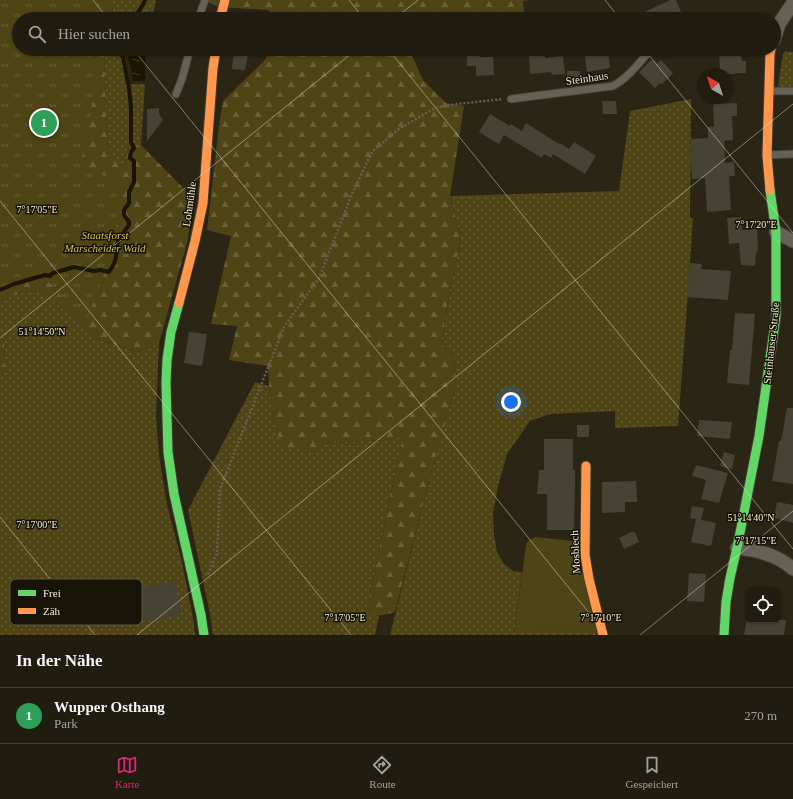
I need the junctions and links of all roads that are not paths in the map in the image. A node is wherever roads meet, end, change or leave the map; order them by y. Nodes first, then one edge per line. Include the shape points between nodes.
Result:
1 (205, 0) edge
2 (225, 0) edge
3 (793, 3) edge
4 (201, 12) edge
5 (222, 12) edge
6 (781, 17) edge
7 (188, 56) edge
8 (215, 56) edge
9 (646, 56) edge
10 (770, 56) edge
11 (769, 91) junction
12 (793, 91) edge
13 (176, 94) dead end
14 (511, 98) road end
15 (793, 154) edge
16 (767, 155) junction
17 (776, 232) junction
18 (793, 241) edge
19 (586, 466) dead end
20 (737, 548) junction
21 (793, 569) edge
22 (204, 635) edge
23 (603, 635) edge
24 (724, 635) edge

1 - 4 lane
2 - 5 street
3 - 6 street
7 - 13 lane
8 - 22 street, Lohmühle via 203,203 167,360 168,452 174,494
9 - 14 lane, Steinhaus via 632,72 613,86
10 - 11 street, Steinhauser Straße
11 - 12 lane
11 - 16 street, Steinhauser Straße
15 - 16 lane
16 - 17 street, Steinhauser Straße
17 - 18 street
17 - 20 street, Steinhauser Straße via 776,316 759,436
19 - 23 street, Mosblech via 585,555
20 - 21 street via 766,553
20 - 24 street, Steinhauser Straße via 726,602

